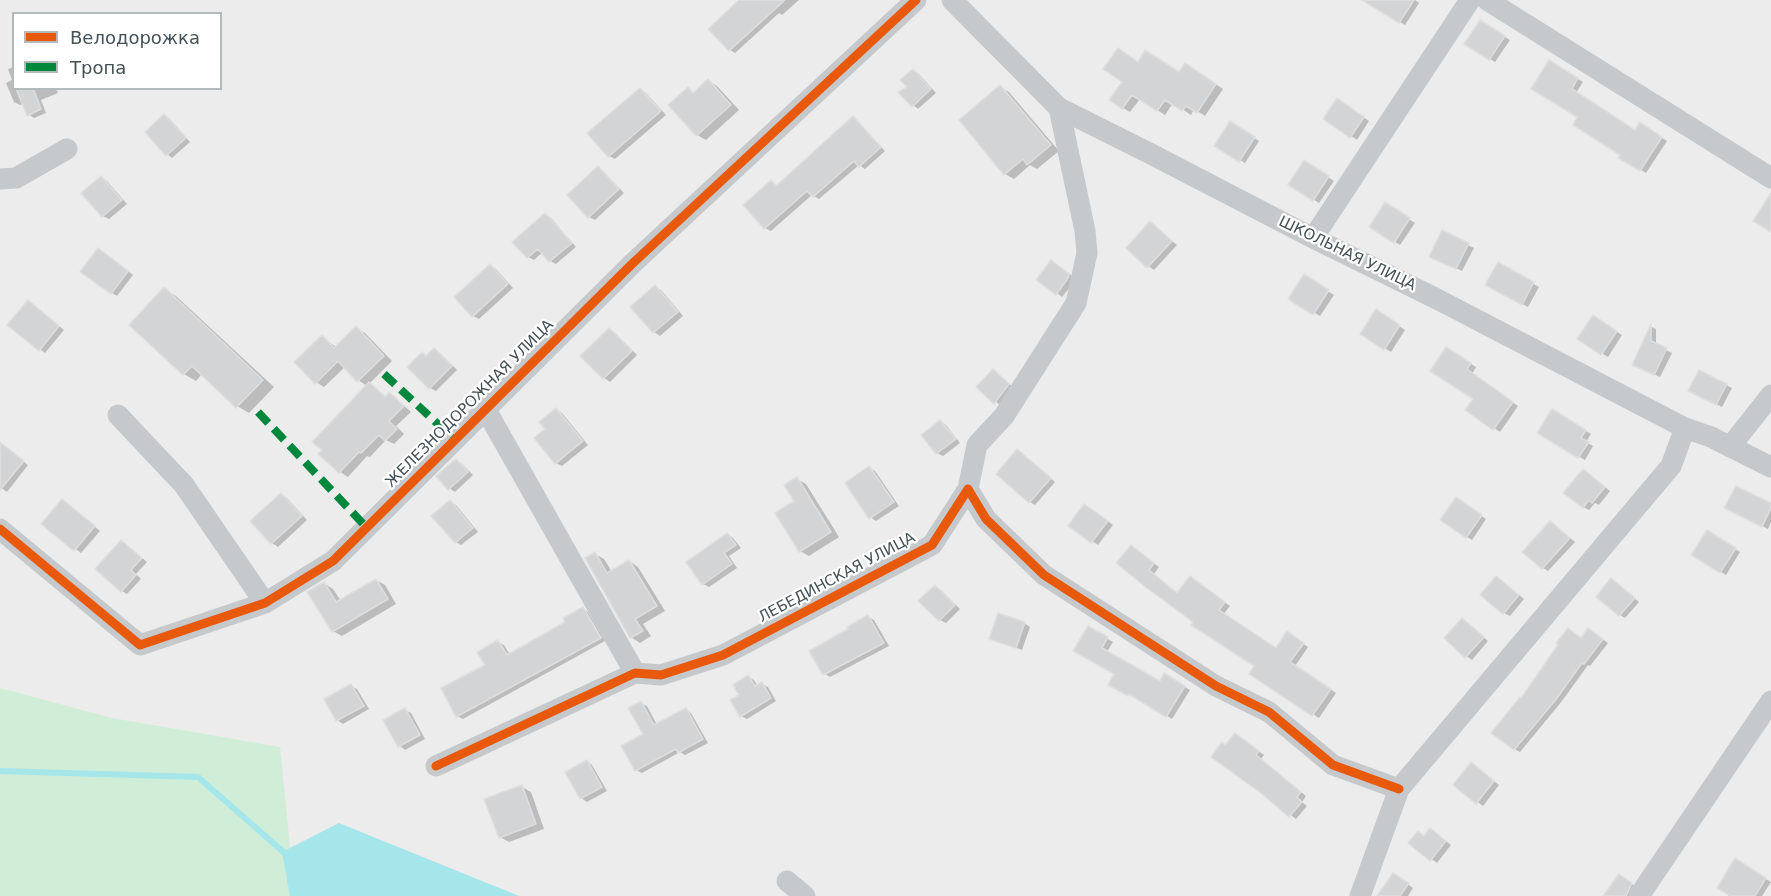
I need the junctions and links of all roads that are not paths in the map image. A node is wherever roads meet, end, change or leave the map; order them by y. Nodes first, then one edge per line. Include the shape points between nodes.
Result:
1 (916, 0) edge
2 (952, 0) edge
3 (1470, 0) edge
4 (1487, 0) edge
5 (1059, 108) junction
6 (68, 149) dead end
7 (1771, 178) edge
8 (0, 179) edge
9 (1313, 238) junction
10 (1771, 395) edge
11 (486, 410) junction
12 (118, 415) dead end
13 (1685, 428) junction
14 (1730, 447) junction
15 (1771, 467) edge
16 (968, 489) junction
17 (0, 529) edge
18 (265, 603) junction
19 (635, 673) junction
20 (1771, 701) edge
21 (436, 766) dead end
22 (1399, 789) junction
23 (787, 881) dead end
24 (805, 896) edge
25 (1360, 896) edge
26 (1639, 896) edge

1 - 11 street, ЖЕЛЕЗНОДОРОЖНАЯ УЛИЦА via 632,264
2 - 5 street, ШКОЛЬНАЯ УЛИЦА
3 - 9 street
4 - 7 street
5 - 9 street, ШКОЛЬНАЯ УЛИЦА
5 - 16 street via 1087,253 1076,303 1004,416 977,445
6 - 8 street via 16,178
9 - 13 street, ШКОЛЬНАЯ УЛИЦА
10 - 14 street
11 - 18 street, ЖЕЛЕЗНОДОРОЖНАЯ УЛИЦА via 333,561
11 - 19 street
12 - 18 street via 184,485
13 - 14 street, ШКОЛЬНАЯ УЛИЦА
13 - 22 street via 1671,466
14 - 15 street, ШКОЛЬНАЯ УЛИЦА
16 - 19 street, ЛЕБЕДИНСКАЯ УЛИЦА via 932,545 723,655 661,675
16 - 22 street via 986,519 1044,575 1216,687 1269,712 1333,765
17 - 18 street, ЖЕЛЕЗНОДОРОЖНАЯ УЛИЦА via 140,645
19 - 21 street, ЛЕБЕДИНСКАЯ УЛИЦА
20 - 26 street
22 - 25 street
23 - 24 street

